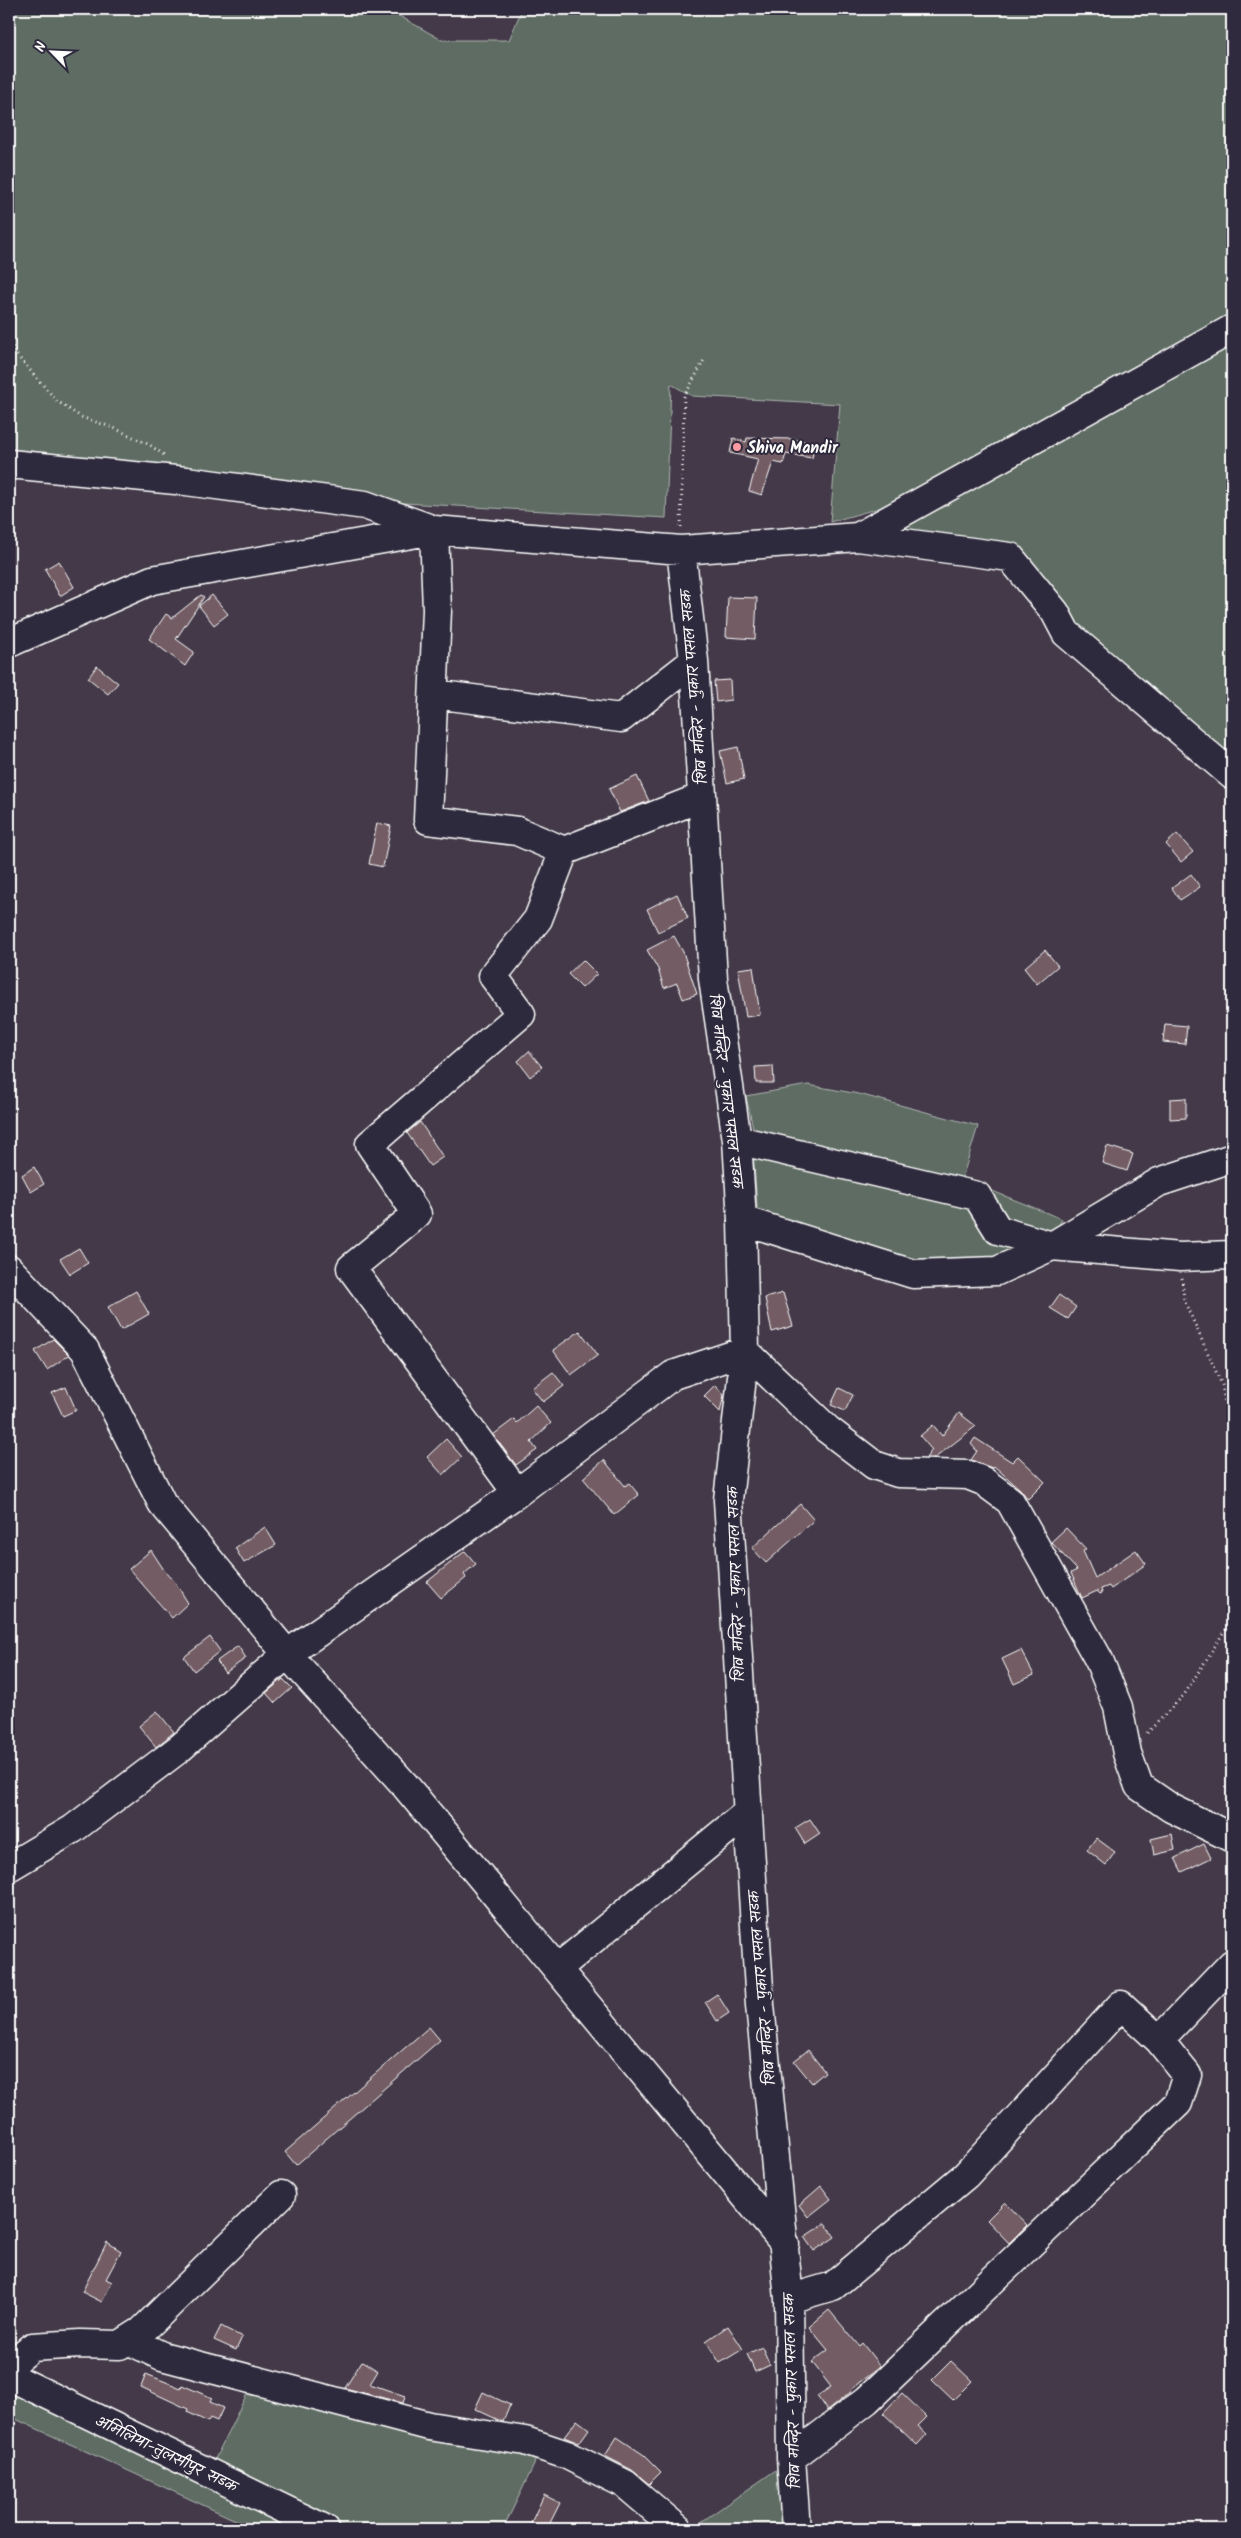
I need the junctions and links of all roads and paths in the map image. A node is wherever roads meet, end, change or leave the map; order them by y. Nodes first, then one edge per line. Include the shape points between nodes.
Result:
1 (1232, 329) edge
2 (9, 332) edge
3 (704, 360) dead end
4 (9, 464) edge
5 (186, 481) junction
6 (434, 530) junction
7 (858, 537) junction
8 (681, 550) junction
9 (9, 643) edge
10 (694, 661) junction
11 (434, 694) junction
12 (1232, 774) edge
13 (702, 796) junction
14 (564, 851) junction
15 (737, 1140) junction
16 (1232, 1158) edge
17 (742, 1220) junction
18 (1052, 1246) junction
19 (1232, 1255) edge
20 (1180, 1256) junction
21 (9, 1269) edge
22 (745, 1351) junction
23 (1232, 1446) edge
24 (517, 1493) junction
25 (1232, 1618) edge
26 (288, 1654) junction
27 (1127, 1753) junction
28 (748, 1812) junction
29 (1232, 1838) edge
30 (9, 1867) edge
31 (1232, 1964) edge
32 (558, 1968) junction
33 (1159, 2040) junction
34 (282, 2196) dead end
35 (785, 2244) junction
36 (789, 2299) junction
37 (128, 2340) junction
38 (9, 2366) edge
39 (9, 2376) edge
40 (791, 2458) junction
41 (325, 2529) edge
42 (678, 2529) edge
43 (796, 2529) edge

1 - 7 street
2 - 5 path via 14,352 58,401 81,417 150,445 178,465
3 - 8 path via 684,397
4 - 5 street
5 - 6 street via 365,505
6 - 8 street
6 - 9 street via 152,580
6 - 11 street via 438,610
7 - 8 street
7 - 12 street via 1010,557 1054,612 1066,633
8 - 10 street, शिव मन्दिर - पुकार पसल सडक
10 - 11 street via 621,718
10 - 13 street, शिव मन्दिर - पुकार पसल सडक
11 - 14 street via 428,820 517,830
13 - 14 street
13 - 15 street, शिव मन्दिर - पुकार पसल सडक via 713,979
14 - 24 street via 538,919 493,976 521,1014 370,1144 417,1214 351,1268
15 - 17 street, शिव मन्दिर - पुकार पसल सडक
15 - 18 street via 977,1196 998,1230
16 - 18 street via 1159,1182
17 - 18 street via 913,1274 997,1271
17 - 22 street, शिव मन्दिर - पुकार पसल सडक
18 - 20 street
19 - 20 street
20 - 23 path via 1184,1300 1222,1385
21 - 26 street via 85,1350 162,1503
22 - 24 street via 673,1375
22 - 27 street via 827,1429 874,1466 898,1473 968,1475 983,1481 1010,1501 1099,1660 1118,1707
22 - 28 street, शिव मन्दिर - पुकार पसल सडक via 728,1500
24 - 26 street
25 - 27 path via 1184,1695
26 - 30 street via 180,1748 73,1829
26 - 32 street via 403,1783
27 - 29 street via 1139,1786 1171,1808
28 - 32 street
28 - 35 street, शिव मन्दिर - पुकार पसल सडक via 760,2005
31 - 33 street
32 - 35 street
33 - 36 street via 1122,2005 966,2176 833,2286
33 - 40 street via 1188,2075 1178,2103 867,2400
34 - 37 street via 142,2331
35 - 36 street, शिव मन्दिर - पुकार पसल सडक
36 - 40 street, शिव मन्दिर - पुकार पसल सडक
37 - 38 street via 120,2345 32,2347
37 - 42 street via 162,2356 429,2426 525,2441 567,2455 625,2484
39 - 41 street, अमिलिया-तुलसीपुर सडक
40 - 43 street, शिव मन्दिर - पुकार पसल सडक

